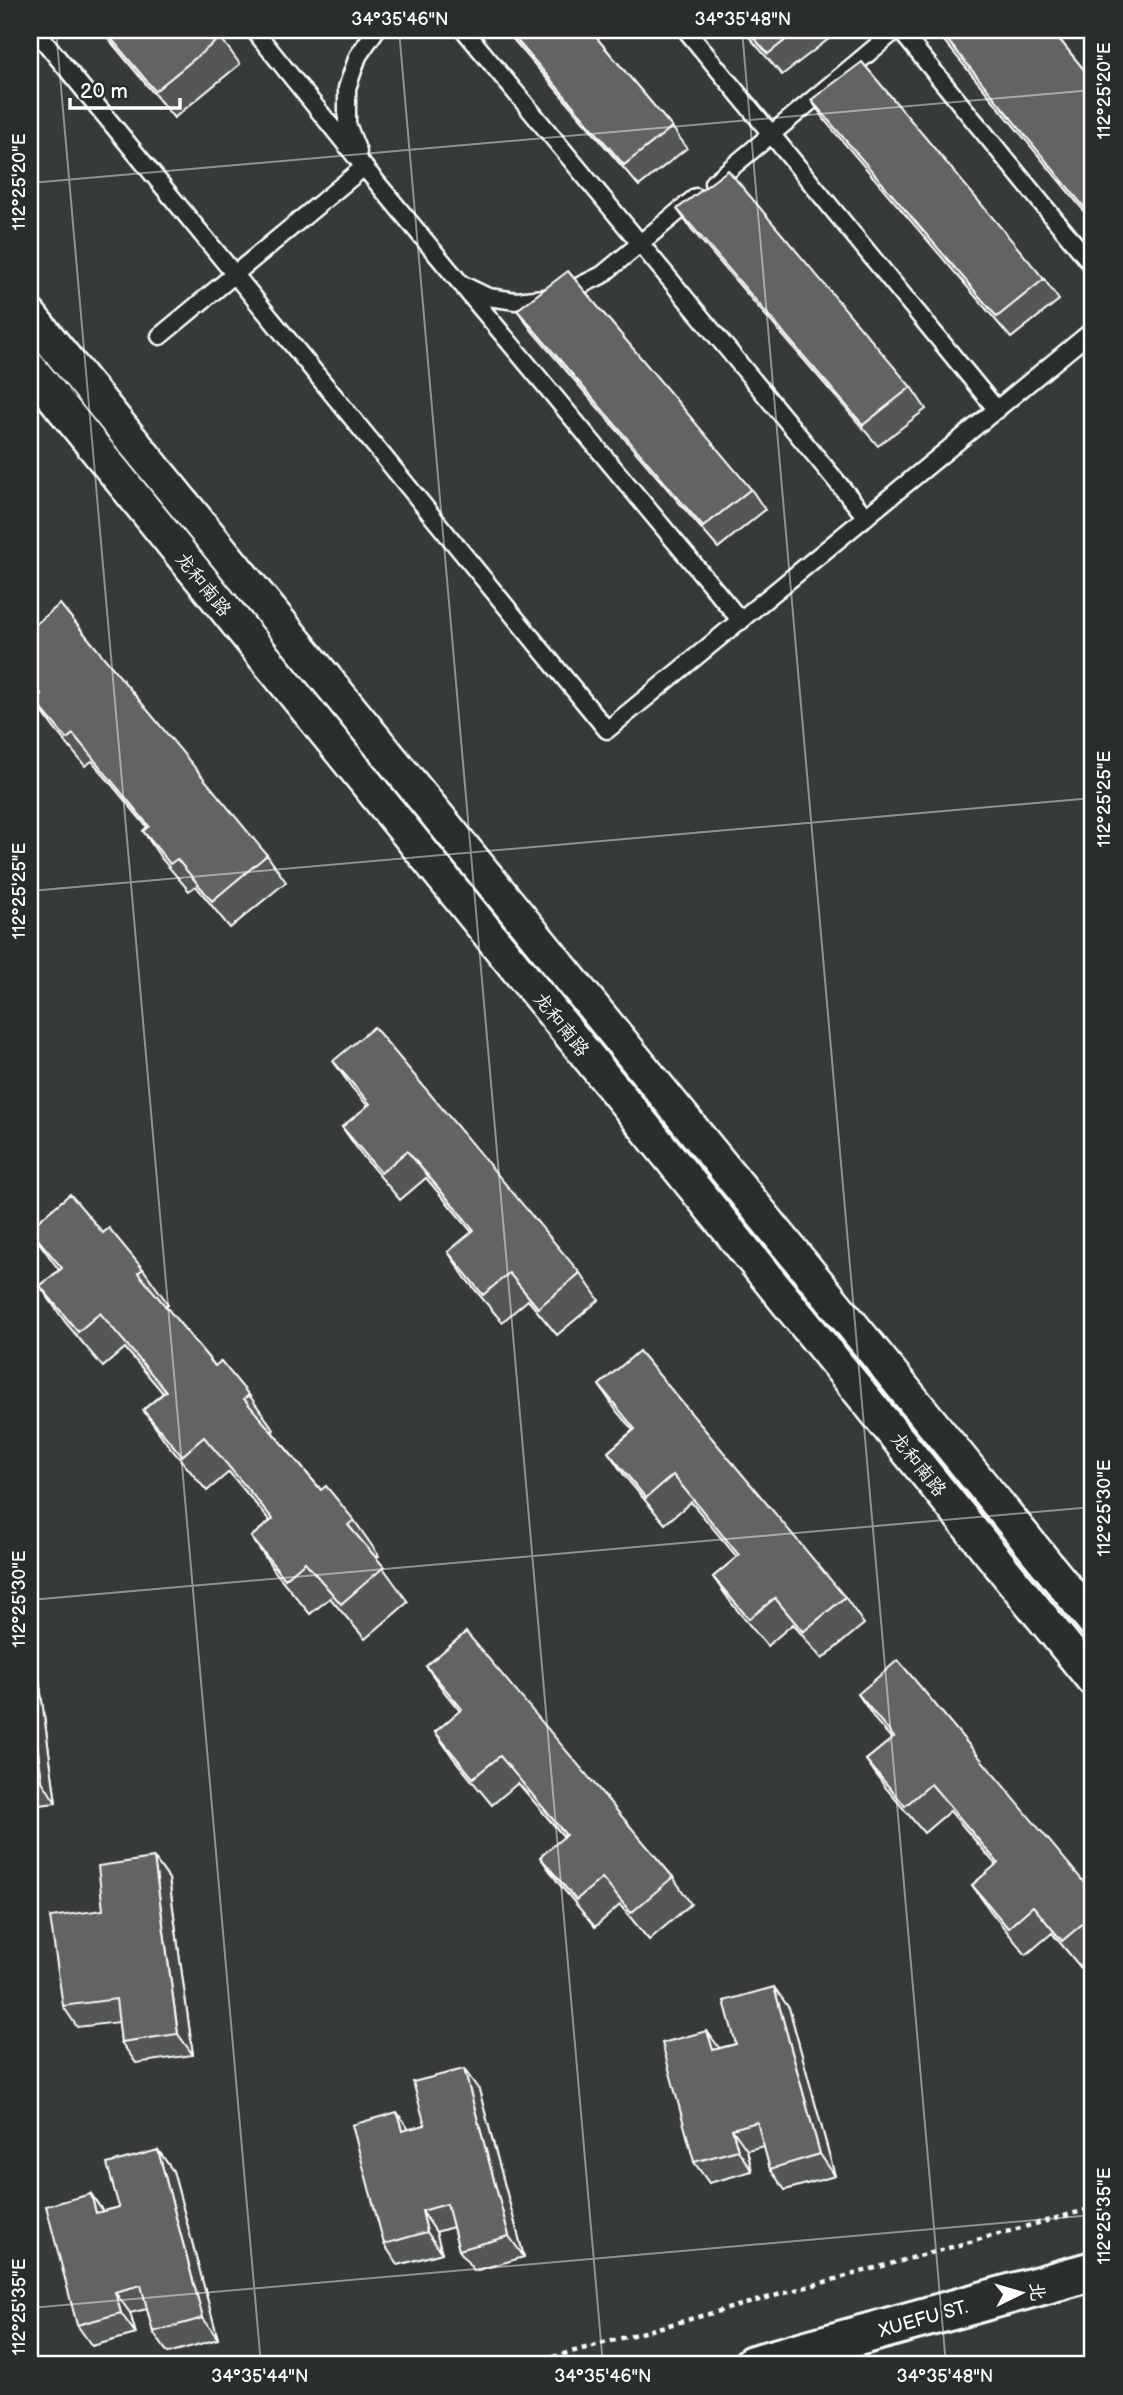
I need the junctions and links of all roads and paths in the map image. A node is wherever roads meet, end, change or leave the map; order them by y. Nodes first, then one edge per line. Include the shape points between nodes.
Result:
1 (35, 30) edge
2 (254, 30) edge
3 (376, 30) edge
4 (464, 30) edge
5 (686, 30) edge
6 (898, 30) edge
7 (771, 134) junction
8 (364, 167) junction
9 (640, 243) junction
10 (1093, 266) edge
11 (235, 274) junction
12 (461, 284) junction
13 (30, 315) edge
14 (1093, 330) edge
15 (160, 336) dead end
16 (30, 368) edge
17 (997, 410) junction
18 (866, 517) junction
19 (741, 621) junction
20 (1093, 1621) edge
21 (1093, 1680) edge
22 (1093, 2207) edge
23 (1093, 2271) edge
24 (524, 2365) edge
25 (753, 2365) edge

1 - 11 lane
2 - 8 lane
3 - 8 lane via 358,56 347,88 347,124
4 - 9 lane
5 - 7 lane
6 - 7 lane
6 - 10 lane
7 - 9 lane
7 - 17 lane
8 - 11 lane
8 - 12 lane
9 - 12 lane via 603,275 544,298 488,297
9 - 18 lane
11 - 15 lane
11 - 19 lane via 607,730
12 - 19 lane
13 - 20 street, 龙和南路
14 - 17 lane
16 - 21 street, 龙和南路
17 - 18 lane
18 - 19 lane
22 - 24 path
23 - 25 main road, XUEFU ST.

